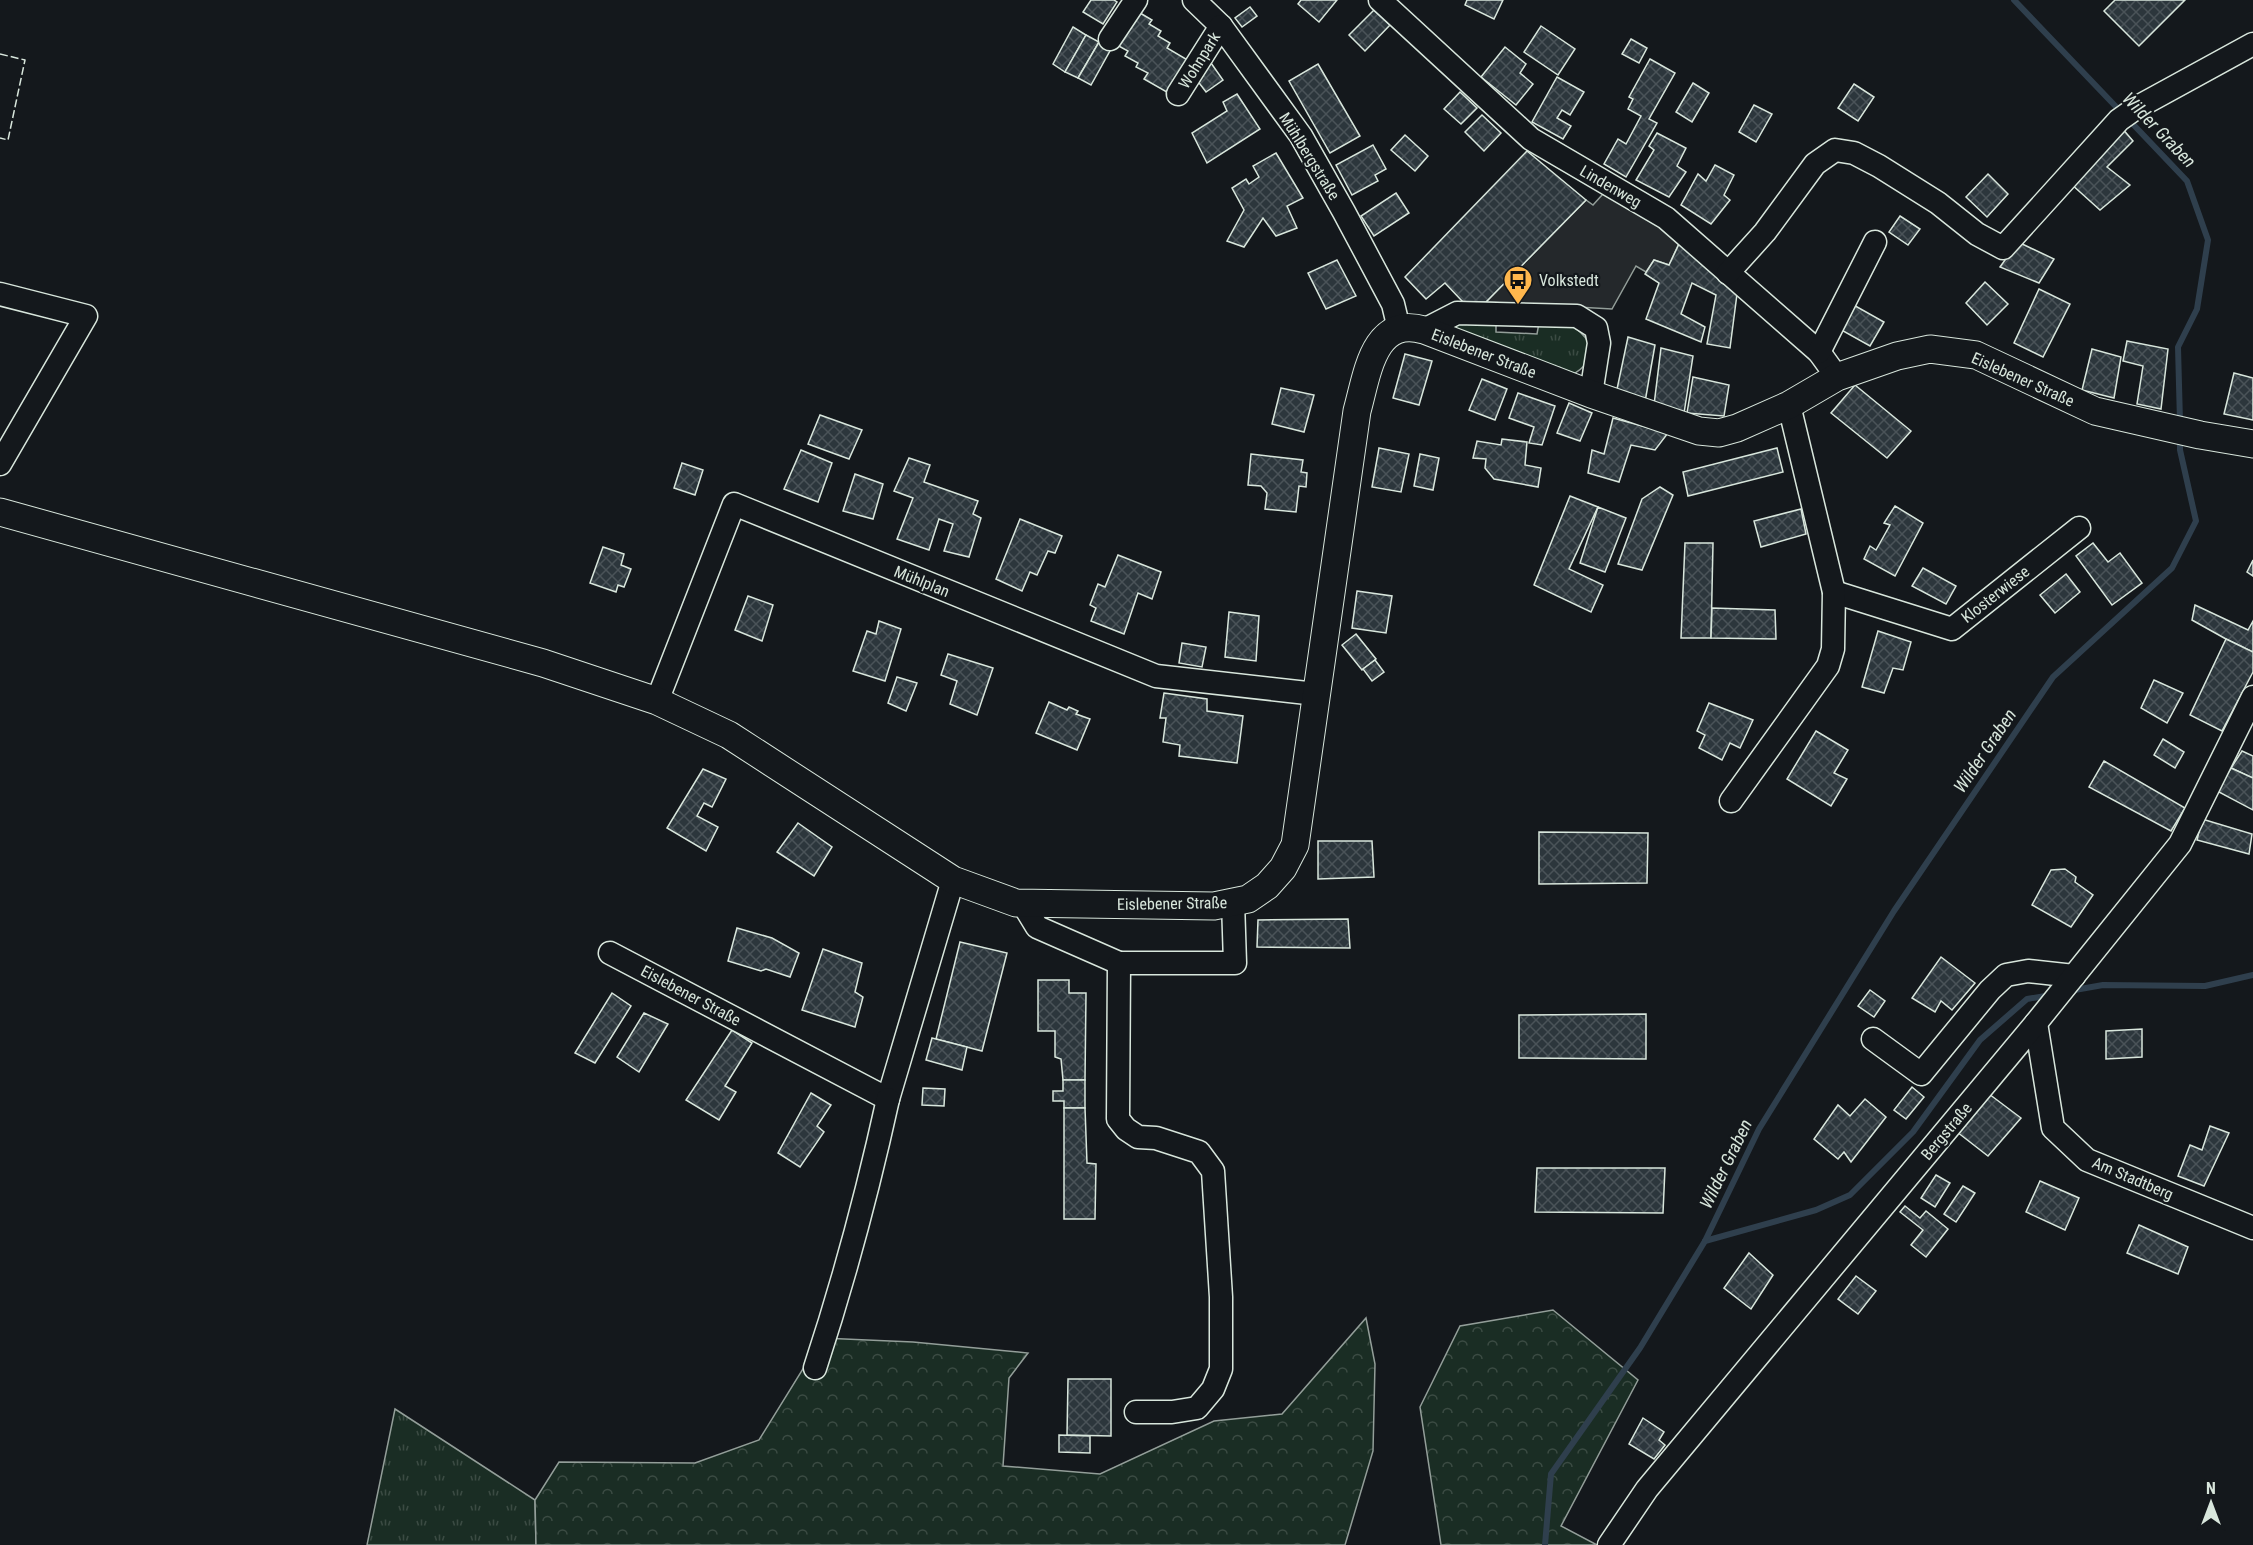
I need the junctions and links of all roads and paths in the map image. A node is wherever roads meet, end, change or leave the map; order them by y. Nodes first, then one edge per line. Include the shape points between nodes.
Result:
1 (1136, 0) edge
2 (1380, 0) edge
3 (1201, 2) edge
4 (1221, 26) junction
5 (1110, 39) dead end
6 (2253, 44) edge
7 (1178, 94) dead end
8 (1875, 242) dead end
9 (1728, 273) junction
10 (0, 294) edge
11 (1412, 329) junction
12 (1818, 352) junction
13 (1837, 378) junction
14 (1591, 394) junction
15 (1789, 405) junction
16 (2253, 444) edge
17 (0, 464) edge
18 (0, 512) edge
19 (2079, 528) dead end
20 (1834, 592) junction
21 (1316, 694) junction
22 (2253, 697) edge
23 (657, 701) junction
24 (1731, 801) dead end
25 (953, 880) junction
26 (1233, 902) junction
27 (1023, 904) junction
28 (610, 953) dead end
29 (1119, 963) junction
30 (2072, 979) junction
31 (2036, 1023) junction
32 (1872, 1039) dead end
33 (888, 1099) junction
34 (2253, 1228) edge
35 (815, 1368) dead end
36 (1136, 1412) dead end
37 (1609, 1545) edge

1 - 5 street
2 - 9 street, Lindenweg via 1531,139 1666,218
3 - 4 street, Mühlbergstraße
4 - 7 street, Wohnpark
4 - 11 street, Mühlbergstraße via 1301,136 1393,303
6 - 9 street via 2128,114 2003,248 1879,166 1854,153 1835,150 1815,164
8 - 12 street
9 - 12 street, Lindenweg
10 - 17 street via 86,316
11 - 14 main road, Eislebener Straße
11 - 14 street via 1457,313 1577,316 1596,328 1599,343
11 - 21 main road, Eislebener Straße via 1391,333 1377,345 1357,411
12 - 13 street, Lindenweg
13 - 15 main road, Eislebener Straße
13 - 16 main road, Eislebener Straße via 1897,356 1930,349 1976,356 2095,411
14 - 15 main road, Eislebener Straße via 1699,431 1719,433
15 - 20 street
18 - 23 main road, Eislebener Straße via 543,663
19 - 20 street, Klosterwiese via 1952,629
20 - 24 street via 1833,649 1828,666
21 - 23 street, Mühlplan via 1156,676 734,504
21 - 26 main road, Eislebener Straße via 1294,845 1283,868 1267,886 1248,899
22 - 30 street, Bergstraße via 2180,844
23 - 25 main road, Eislebener Straße via 729,735
25 - 27 main road, Eislebener Straße
25 - 33 street
26 - 27 main road, Eislebener Straße via 1214,906
26 - 29 street via 1235,963
27 - 29 street via 1037,927
28 - 33 street, Eislebener Straße
29 - 36 street via 1118,1119 1138,1137 1156,1138 1199,1152 1213,1171 1221,1297 1221,1369 1213,1389 1197,1408
30 - 31 street, Bergstraße
30 - 32 street via 2028,971 2006,975 1921,1074
31 - 34 street, Am Stadtberg via 2053,1128 2087,1160
31 - 37 street, Bergstraße via 1647,1489
33 - 35 street via 841,1290

